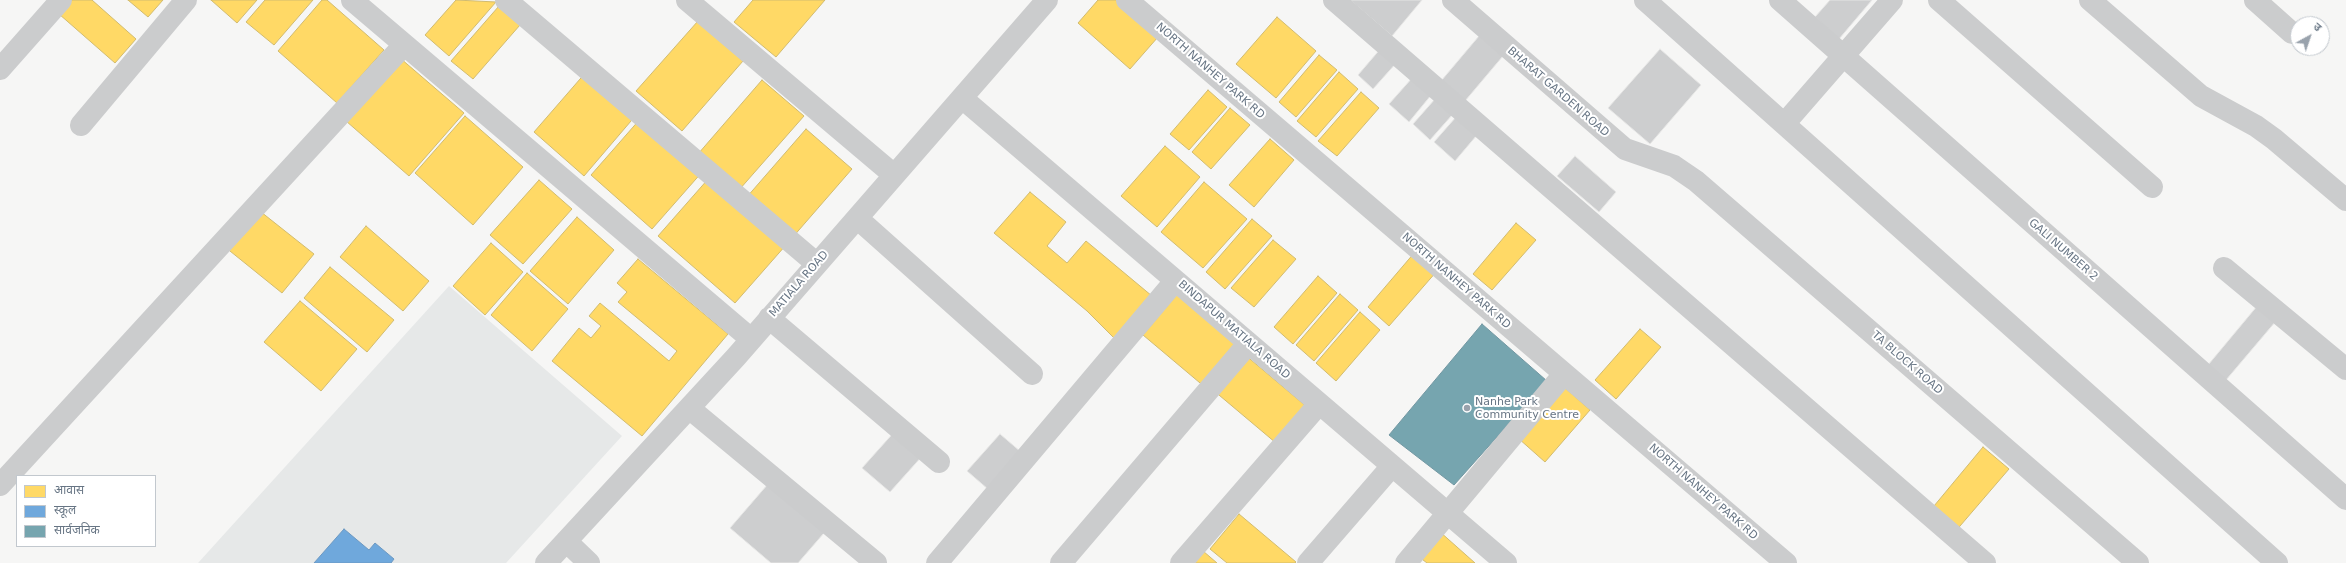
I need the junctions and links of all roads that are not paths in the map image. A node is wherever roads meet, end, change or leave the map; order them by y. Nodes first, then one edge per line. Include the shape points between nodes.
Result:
1 (61, 0) edge
2 (186, 0) edge
3 (352, 0) edge
4 (506, 0) edge
5 (687, 0) edge
6 (1046, 0) edge
7 (1127, 0) edge
8 (1334, 0) edge
9 (1453, 0) edge
10 (1645, 0) edge
11 (1780, 0) edge
12 (1892, 0) edge
13 (1939, 0) edge
14 (2090, 0) edge
15 (2255, 0) edge
16 (2290, 31) edge
17 (404, 45) junction
18 (1844, 56) junction
19 (0, 69) edge
20 (962, 98) junction
21 (1785, 124) junction
22 (81, 125) dead end
23 (1674, 166) joint
24 (894, 175) junction
25 (2152, 187) dead end
26 (2346, 200) edge
27 (857, 218) junction
28 (817, 264) junction
29 (2224, 268) dead end
30 (1175, 281) junction
31 (769, 318) junction
32 (751, 339) junction
33 (1248, 344) junction
34 (2346, 369) edge
35 (1032, 374) dead end
36 (1564, 374) junction
37 (1319, 404) junction
38 (689, 408) junction
39 (939, 462) dead end
40 (1392, 466) junction
41 (0, 485) edge
42 (2346, 499) edge
43 (1448, 514) junction
44 (566, 541) junction
45 (546, 563) edge
46 (589, 563) edge
47 (876, 563) edge
48 (937, 563) edge
49 (1061, 563) edge
50 (1181, 563) edge
51 (1308, 563) edge
52 (1406, 563) edge
53 (1506, 563) edge
54 (1786, 563) edge
55 (1985, 563) edge
56 (2138, 563) edge
57 (2277, 563) edge

1 - 19 street
2 - 22 street
3 - 17 street
4 - 28 street
5 - 24 street
6 - 20 street, MATIALA ROAD
7 - 36 street, NORTH NANHEY PARK RD
8 - 55 street
9 - 23 street, BHARAT GARDEN ROAD via 1625,149
10 - 21 street
11 - 18 street, GALI NUMBER 2
12 - 18 street
13 - 25 street
14 - 26 street via 2201,96 2256,126
15 - 16 street
17 - 32 street
17 - 41 street
18 - 21 street
18 - 42 street, GALI NUMBER 2
20 - 24 street, MATIALA ROAD
20 - 30 street, BINDAPUR MATIALA ROAD
21 - 57 street
23 - 56 street, TA BLOCK ROAD via 1696,181
24 - 27 street, MATIALA ROAD
27 - 28 street, MATIALA ROAD
27 - 35 street
28 - 31 street, MATIALA ROAD
29 - 34 street
30 - 33 street, BINDAPUR MATIALA ROAD
30 - 48 street
31 - 32 street, MATIALA ROAD
31 - 39 street
32 - 38 street, MATIALA ROAD
33 - 37 street, BINDAPUR MATIALA ROAD
33 - 49 street
36 - 43 street
36 - 54 street, NORTH NANHEY PARK RD
37 - 40 street, BINDAPUR MATIALA ROAD
37 - 50 street
38 - 44 street, MATIALA ROAD
38 - 47 street
40 - 43 street, BINDAPUR MATIALA ROAD
40 - 51 street
43 - 52 street
43 - 53 street, BINDAPUR MATIALA ROAD
44 - 45 street, MATIALA ROAD
44 - 46 street

